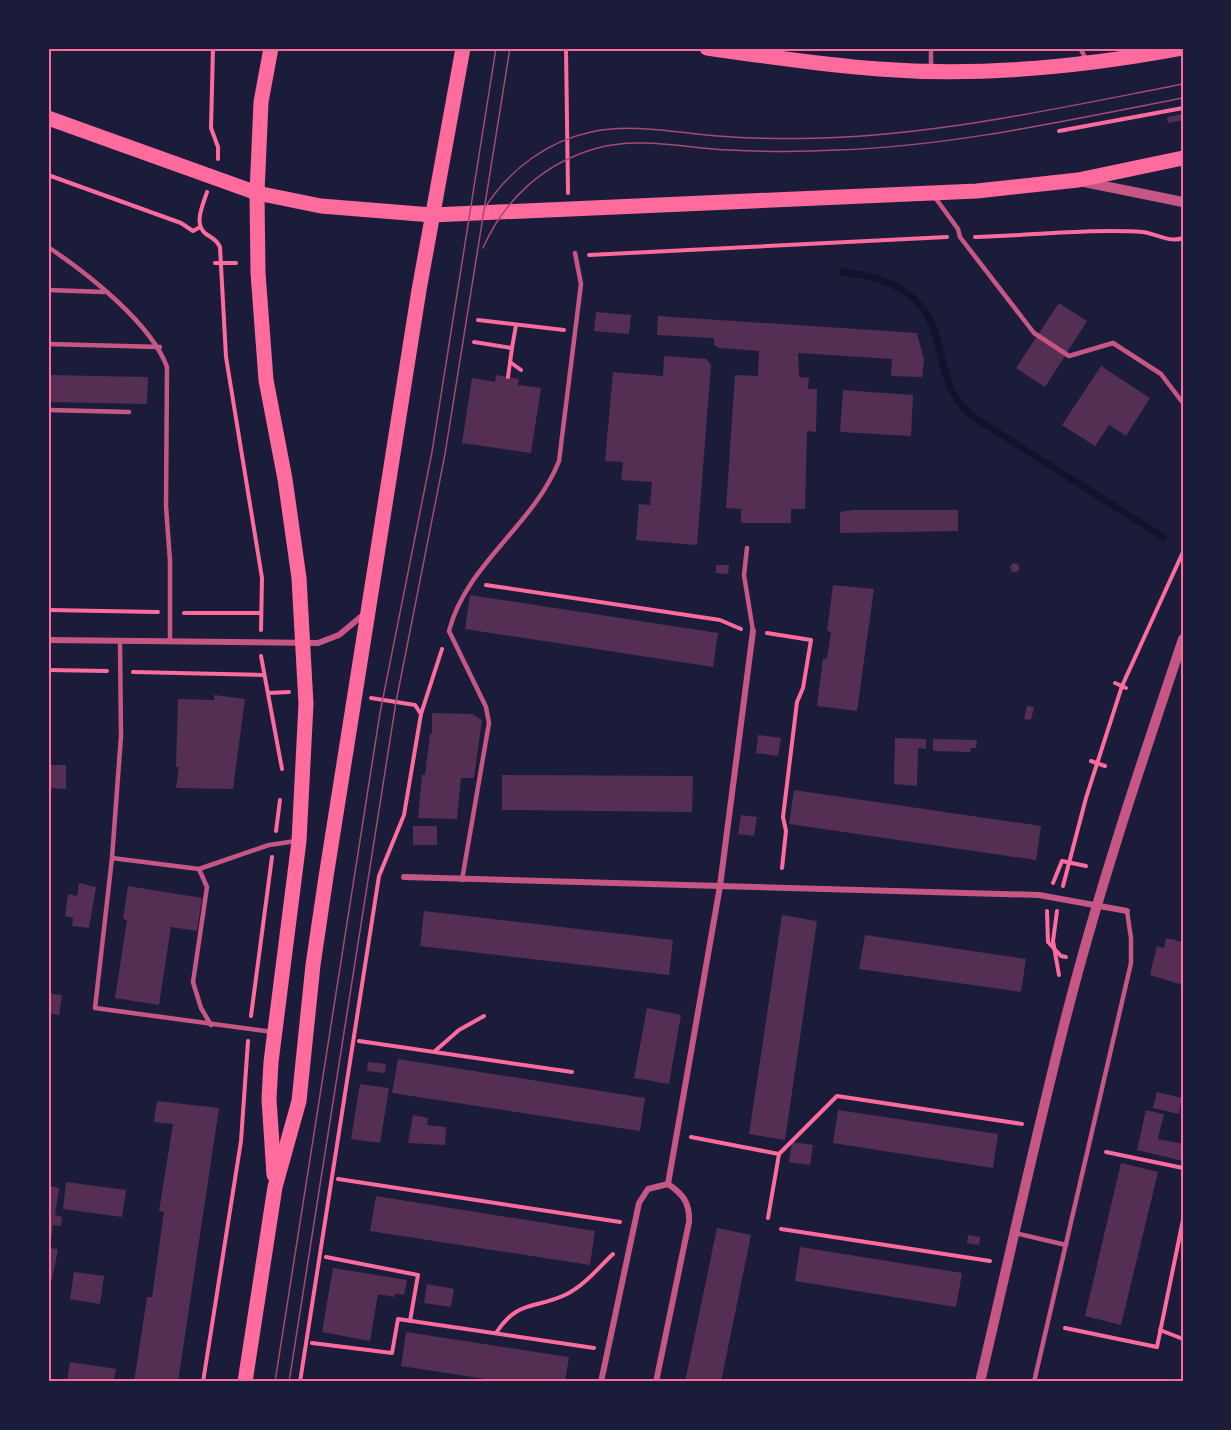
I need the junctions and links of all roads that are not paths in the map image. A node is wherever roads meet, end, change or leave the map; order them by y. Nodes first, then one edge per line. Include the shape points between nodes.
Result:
1 (272, 48) edge
2 (463, 48) edge
3 (707, 48) edge
4 (931, 48) edge
5 (1080, 48) edge
6 (1183, 48) edge
7 (1088, 64) junction
8 (931, 72) junction
9 (48, 118) edge
10 (1183, 158) edge
11 (1078, 180) junction
12 (257, 193) junction
13 (933, 194) junction
14 (1183, 202) edge
15 (432, 215) junction
16 (48, 247) edge
17 (575, 253) road end
18 (48, 290) edge
19 (104, 292) junction
20 (48, 344) edge
21 (160, 347) junction
22 (1183, 403) edge
23 (48, 410) edge
24 (129, 412) dead end
25 (747, 548) dead end
26 (368, 610) junction
27 (753, 632) joint
28 (1183, 639) edge
29 (48, 640) edge
30 (120, 642) junction
31 (170, 642) junction
32 (303, 644) junction
33 (299, 841) junction
34 (112, 858) junction
35 (199, 869) junction
36 (404, 877) dead end
37 (462, 879) junction
38 (720, 886) junction
39 (1097, 905) junction
40 (1127, 911) joint
41 (212, 1025) junction
42 (274, 1032) junction
43 (668, 1184) junction
44 (275, 1187) junction
45 (1015, 1233) junction
46 (1066, 1245) junction
47 (245, 1382) edge
48 (601, 1382) edge
49 (656, 1382) edge
50 (981, 1382) edge
51 (1034, 1382) edge

1 - 12 main road via 261,102
2 - 15 main road
3 - 8 main road via 832,65
4 - 8 lane
5 - 7 lane
6 - 7 main road
7 - 8 main road
9 - 12 main road
10 - 11 main road
11 - 13 main road
11 - 14 street
12 - 15 main road via 340,209
12 - 32 main road via 264,360 292,523
13 - 15 main road
13 - 22 lane via 960,237 1034,333 1069,356 1113,343 1161,374
15 - 26 main road
16 - 19 lane
17 - 37 lane via 581,284 577,332 562,448 554,473 471,582 449,631 486,707 489,723
18 - 19 lane
19 - 21 lane via 134,317
20 - 21 lane
21 - 31 lane via 167,367
23 - 24 lane
25 - 27 lane via 744,575
26 - 32 street via 339,635
26 - 44 main road via 318,926 299,1101
27 - 38 street
28 - 39 street
29 - 30 street
30 - 31 street
30 - 34 lane via 121,736
31 - 32 street
32 - 33 main road via 306,730
33 - 35 lane via 269,845
33 - 42 main road
34 - 35 lane
34 - 41 lane via 95,1008
35 - 41 lane via 207,887 193,982 201,1008
36 - 37 street
37 - 38 street
38 - 39 street via 1060,898
38 - 43 street
39 - 40 street
39 - 45 street
40 - 46 lane via 1131,963
41 - 42 lane
42 - 44 main road via 269,1099
43 - 48 street via 648,1190 639,1203
43 - 49 street via 684,1197 689,1222
44 - 47 main road
45 - 46 lane
45 - 50 street
46 - 51 lane

